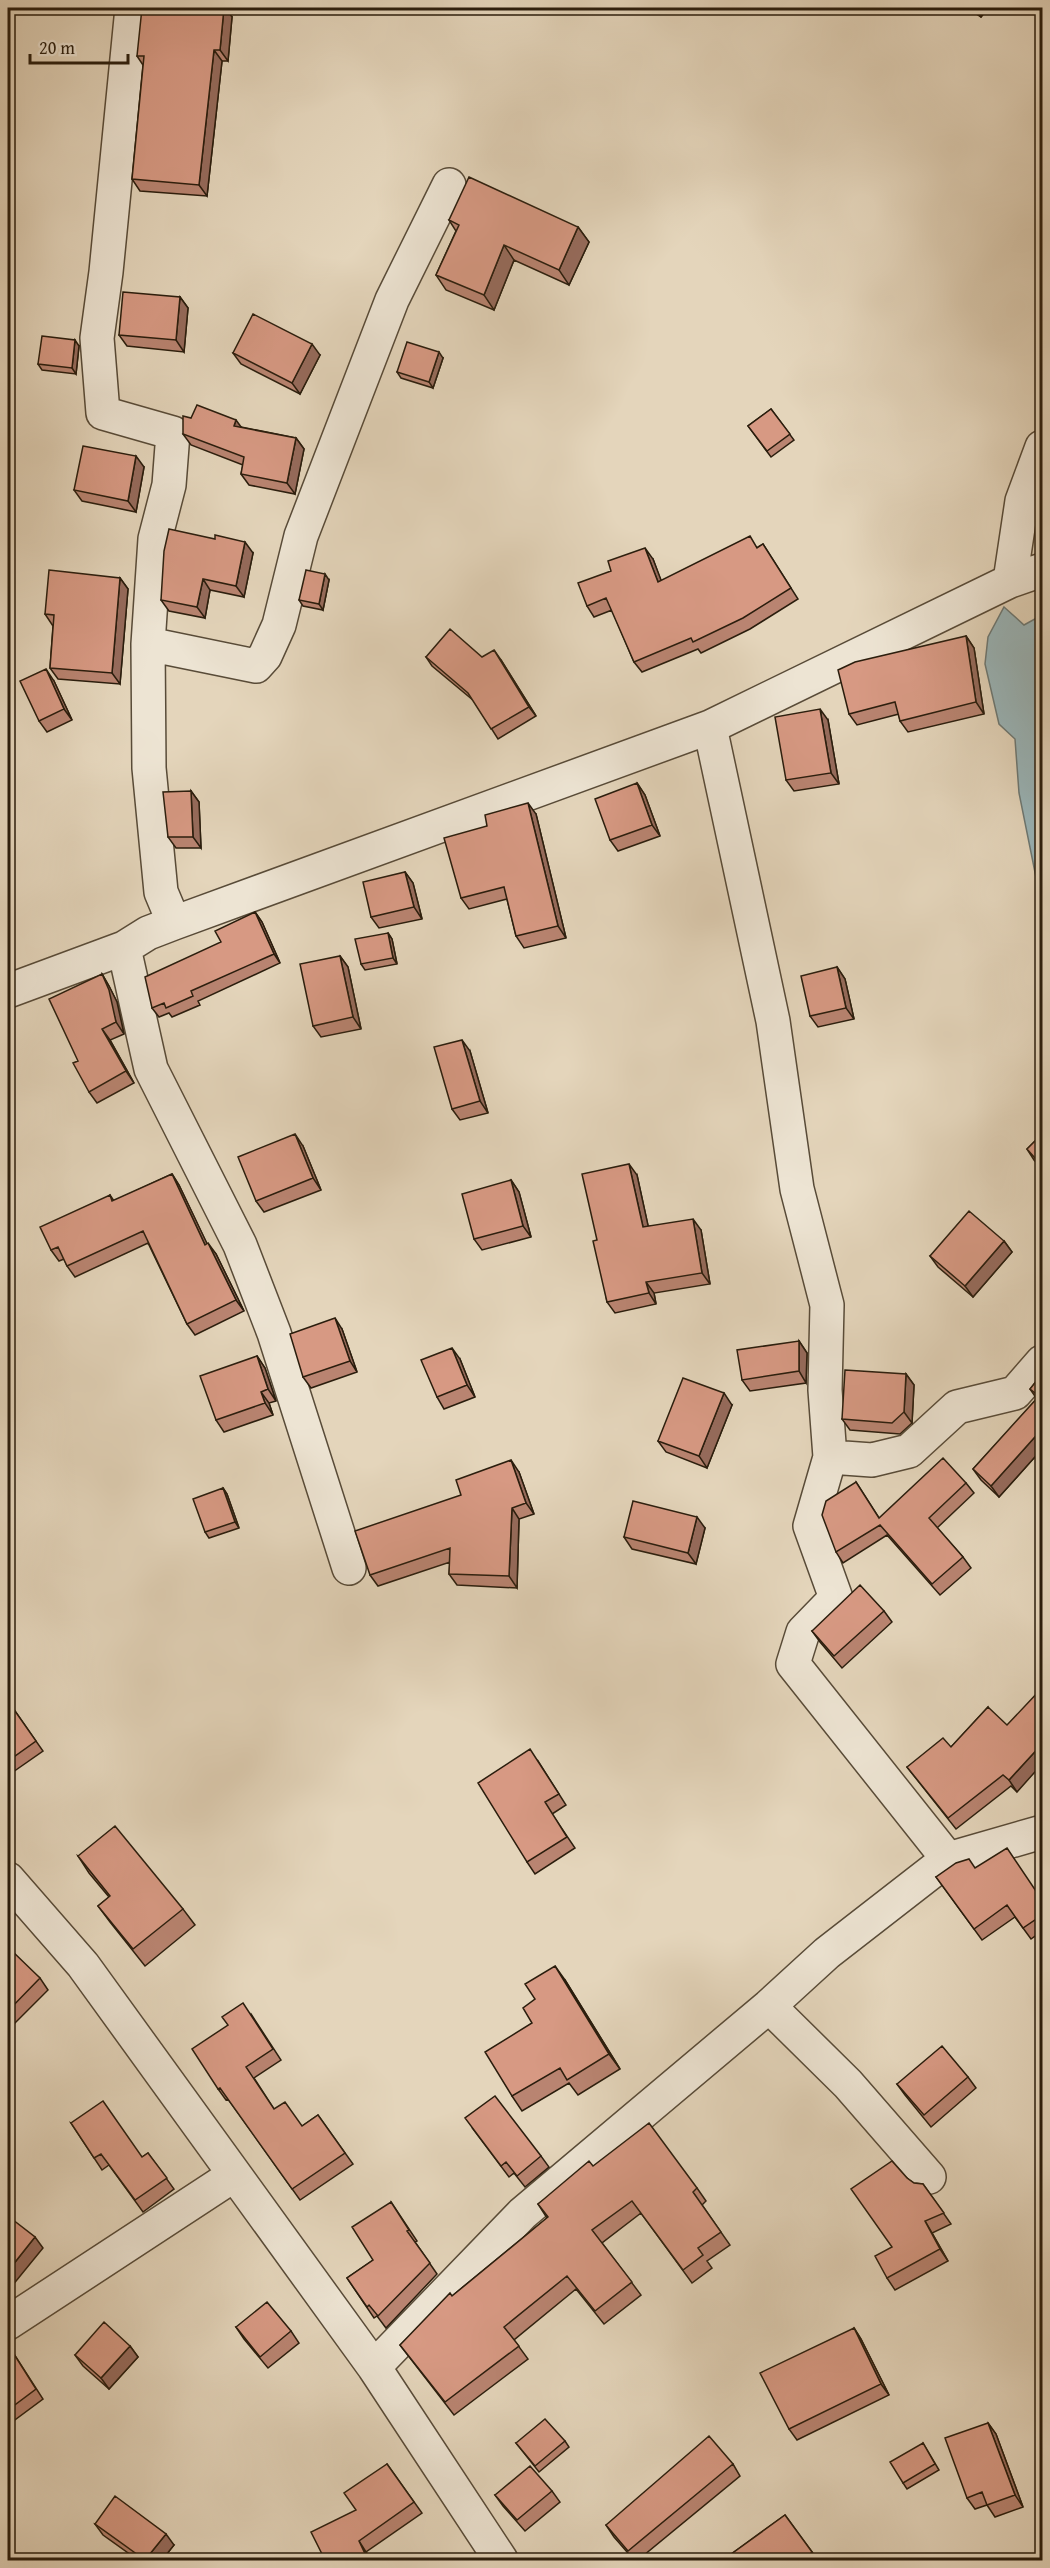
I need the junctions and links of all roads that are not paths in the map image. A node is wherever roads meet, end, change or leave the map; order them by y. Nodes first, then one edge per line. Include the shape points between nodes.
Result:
1 (132, 8) edge
2 (449, 185) dead end
3 (1042, 447) edge
4 (1042, 570) edge
5 (1010, 580) junction
6 (148, 644) junction
7 (710, 727) junction
8 (174, 922) junction
9 (124, 948) junction
10 (8, 991) edge
11 (1042, 1362) edge
12 (830, 1457) junction
13 (349, 1569) dead end
14 (1042, 1832) edge
15 (948, 1859) junction
16 (8, 1879) edge
17 (768, 2007) junction
18 (234, 2175) junction
19 (929, 2176) dead end
20 (8, 2323) edge
21 (374, 2367) junction
22 (501, 2560) edge

1 - 6 street via 97,338 103,413 173,433 169,484 155,539
2 - 6 street via 392,300 347,414 301,536 279,625 265,656 256,666
3 - 5 street via 1022,501
4 - 5 street
5 - 7 street
6 - 8 street via 149,768 161,892
7 - 8 street
7 - 12 street via 772,1021 797,1189 827,1305 825,1390
8 - 9 street
9 - 10 street
9 - 13 street via 151,1069 240,1245 274,1333
11 - 12 street via 1015,1393 957,1407 909,1451 872,1460
12 - 15 street via 810,1526 836,1598 803,1632 793,1664
14 - 15 street
15 - 17 street via 827,1953
16 - 18 street via 83,1965
17 - 19 street via 848,2084
17 - 21 street via 523,2213
18 - 20 street
18 - 21 street
21 - 22 street

